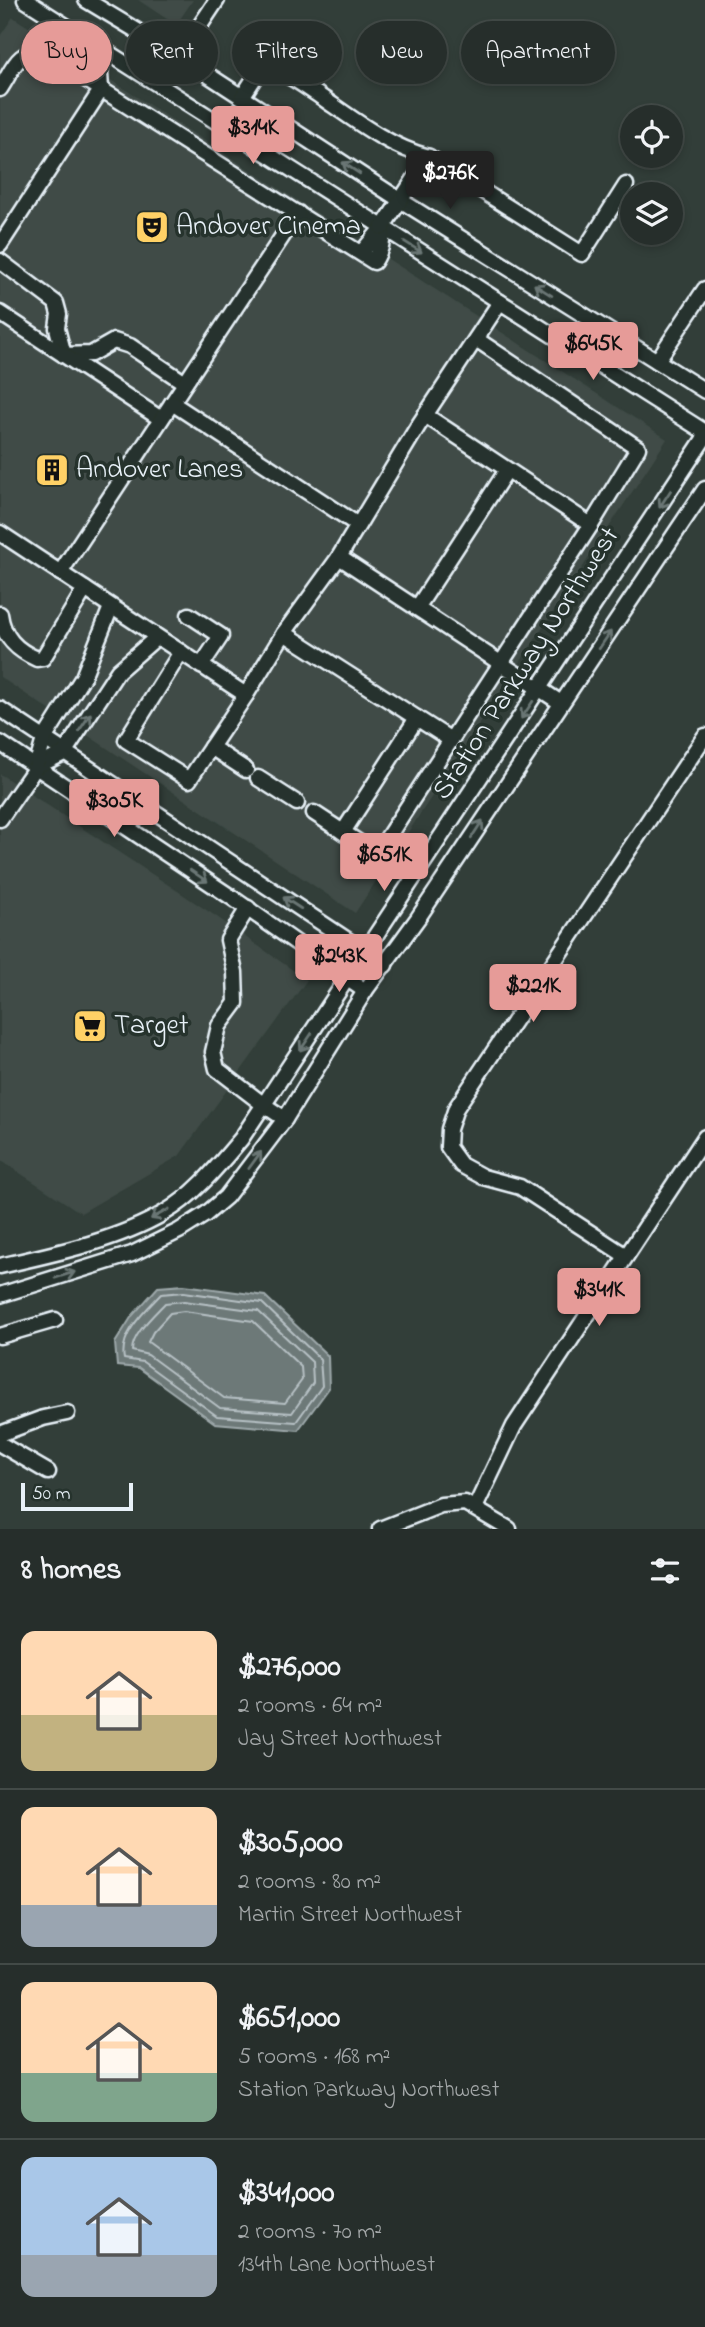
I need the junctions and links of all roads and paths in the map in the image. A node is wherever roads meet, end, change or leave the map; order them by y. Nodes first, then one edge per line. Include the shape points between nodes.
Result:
1 (24, 0) edge
2 (86, 0) edge
3 (217, 0) edge
4 (57, 21) edge
5 (203, 21) edge
6 (126, 25) edge
7 (112, 56) edge
8 (218, 82) edge
9 (101, 84) edge
10 (160, 86) joint
11 (0, 89) edge
12 (101, 90) junction
13 (242, 97) junction
14 (429, 157) junction
15 (620, 194) edge
16 (400, 200) junction
17 (298, 213) junction
18 (382, 228) junction
19 (0, 245) edge
20 (361, 253) junction
21 (0, 261) edge
22 (705, 289) edge
23 (500, 302) junction
24 (0, 313) edge
25 (476, 339) junction
26 (64, 355) junction
27 (657, 361) junction
28 (185, 383) junction
29 (705, 391) edge
30 (172, 403) junction
31 (425, 415) junction
32 (161, 419) junction
33 (705, 432) edge
34 (705, 437) edge
35 (507, 470) junction
36 (705, 489) edge
37 (358, 525) junction
38 (591, 525) junction
39 (0, 533) edge
40 (338, 557) junction
41 (60, 573) junction
42 (85, 589) junction
43 (111, 607) junction
44 (417, 608) junction
45 (0, 614) edge
46 (189, 615) dead end
47 (284, 633) junction
48 (157, 637) junction
49 (181, 652) junction
50 (500, 663) junction
51 (201, 666) junction
52 (540, 689) junction
53 (246, 695) junction
54 (561, 703) junction
55 (0, 709) edge
56 (417, 718) junction
57 (705, 736) edge
58 (44, 740) junction
59 (451, 740) junction
60 (0, 743) edge
61 (211, 747) junction
62 (64, 753) junction
63 (36, 767) junction
64 (297, 803) dead end
65 (314, 813) dead end
66 (0, 820) edge
67 (343, 832) junction
68 (248, 908) junction
69 (366, 952) junction
70 (384, 965) junction
71 (348, 979) junction
72 (365, 991) junction
73 (264, 1105) junction
74 (285, 1119) junction
75 (705, 1137) edge
76 (626, 1256) junction
77 (0, 1266) edge
78 (0, 1294) edge
79 (55, 1320) dead end
80 (0, 1336) edge
81 (67, 1413) dead end
82 (0, 1434) edge
83 (0, 1444) edge
84 (48, 1472) dead end
85 (475, 1508) junction
86 (380, 1529) edge
87 (509, 1529) edge

1 - 4 street
2 - 6 street
3 - 5 street
7 - 10 street
8 - 13 street
9 - 12 street
10 - 18 street
11 - 12 street via 22,55 31,51 44,53
12 - 17 street
12 - 19 street
13 - 14 street via 259,71 268,67 287,73 406,151
16 -> 13 street
14 - 15 street via 582,254
14 - 16 street
16 - 18 street
27 -> 16 street
17 - 20 street
17 - 28 street
18 - 20 street
18 - 20 street via 382,245 374,262
18 -> 23 street
21 - 26 street via 56,303
22 - 27 street
23 - 25 street
23 - 33 street
24 - 26 street
25 - 31 street
25 - 38 street via 638,448
26 - 28 street via 90,354 114,341 130,346
26 - 32 street
27 - 29 street
28 - 30 street
30 - 32 street
30 - 37 street
31 - 35 street
31 - 37 street
32 - 41 street
34 -> 52 street, Station Parkway Northwest
35 - 38 street
35 - 44 street
54 -> 36 street, Station Parkway Northwest
37 - 40 street
38 - 50 street
39 - 41 street
40 - 44 street
40 - 47 street
41 - 42 street
42 - 43 street
42 - 45 street via 43,658 37,659 12,643
43 - 48 street
43 - 58 street via 83,677
44 - 50 street
46 - 51 street via 221,636
47 - 53 street
47 - 56 street
48 - 49 street
62 -> 48 street via 118,671
49 - 51 street
49 - 61 street via 126,740 189,780
50 - 52 street
50 - 59 street
51 - 53 street
52 - 54 street
52 -> 69 street, Station Parkway Northwest
53 - 61 street
70 -> 54 street, Station Parkway Northwest
55 - 58 street
56 - 59 street
56 - 67 street
57 - 76 street via 456,1108 449,1129 448,1147 461,1165 483,1177 520,1187
58 - 62 street
58 - 63 street
59 - 67 street via 380,849 372,851
60 - 63 street
61 - 64 street
62 - 63 street
69 -> 62 street
63 - 66 street
63 -> 68 street
65 - 67 street
68 - 71 street
68 - 73 street via 228,940 236,1003 219,1026 214,1052 217,1069
69 - 70 street
69 - 71 street, Station Parkway Northwest
70 - 72 street, Station Parkway Northwest
71 - 72 street
71 -> 73 street, Station Parkway Northwest
72 - 74 street, Station Parkway Northwest
73 - 74 street
73 -> 77 street, Station Parkway Northwest via 206,1180 165,1213 56,1253
78 -> 74 street, Station Parkway Northwest via 132,1254 179,1231 226,1197
75 - 76 street
76 - 85 street via 514,1426
79 - 80 street
81 - 82 street
83 - 84 street
85 - 86 street via 465,1503 441,1505
85 - 87 street

